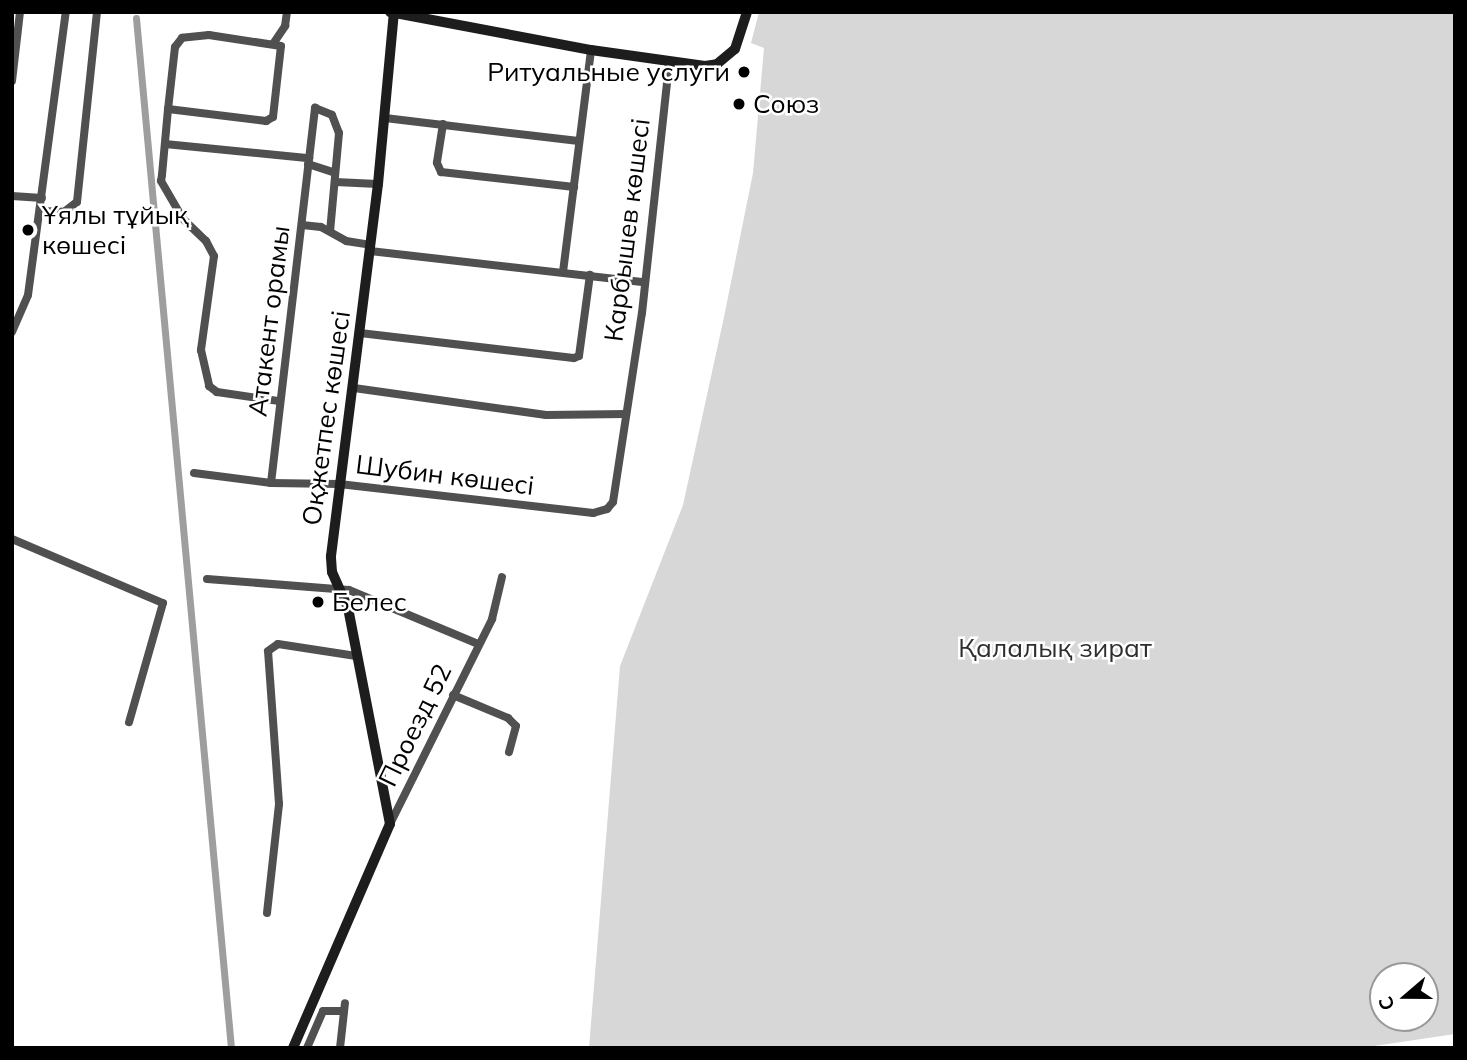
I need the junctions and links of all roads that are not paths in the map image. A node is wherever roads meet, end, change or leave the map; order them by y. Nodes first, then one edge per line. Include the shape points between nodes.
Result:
1 (20, 12) edge
2 (66, 12) edge
3 (97, 12) edge
4 (287, 12) edge
5 (392, 12) edge
6 (747, 12) edge
7 (277, 45) junction
8 (591, 50) junction
9 (669, 63) junction
10 (12, 81) edge
11 (168, 109) junction
12 (385, 118) junction
13 (443, 124) junction
14 (579, 141) junction
15 (165, 144) junction
16 (309, 161) junction
17 (335, 178) junction
18 (378, 184) junction
19 (574, 187) junction
20 (12, 196) edge
21 (42, 198) junction
22 (40, 211) junction
23 (302, 225) junction
24 (330, 231) junction
25 (371, 248) junction
26 (563, 272) junction
27 (590, 275) junction
28 (644, 282) junction
29 (12, 332) edge
30 (360, 333) junction
31 (354, 388) junction
32 (279, 401) junction
33 (626, 414) junction
34 (194, 473) dead end
35 (271, 483) junction
36 (339, 484) junction
37 (607, 509) joint
38 (12, 539) edge
39 (502, 578) dead end
40 (207, 579) dead end
41 (340, 589) junction
42 (478, 644) junction
43 (356, 656) junction
44 (453, 695) junction
45 (129, 722) dead end
46 (509, 752) dead end
47 (390, 824) junction
48 (267, 913) dead end
49 (300, 1046) edge
50 (340, 1048) edge

1 - 10 street
2 - 21 street
3 - 22 street via 77,202 64,212
4 - 7 street
5 - 8 street
5 - 12 street, Оқжетпес көшесі
6 - 9 street via 735,49 717,64
7 - 11 street via 186,34 175,47
7 - 11 street via 273,117 265,121
8 - 9 street
8 - 14 street
9 - 28 street, Карбышев көшесі
11 - 15 street
12 - 13 street
12 - 18 street, Оқжетпес көшесі
13 - 14 street
13 - 19 street via 437,163 441,172
14 - 19 street
15 - 16 street
15 - 32 street via 161,181 165,191 214,256 201,350 204,378 217,392
16 - 17 street
16 - 17 street, Атакент орамы via 315,108 332,114 340,133
16 - 23 street, Атакент орамы
17 - 18 street
17 - 24 street
18 - 25 street, Оқжетпес көшесі
19 - 26 street
20 - 21 street
21 - 22 street
22 - 29 street via 28,295
23 - 24 street
23 - 32 street, Атакент орамы
24 - 25 street
25 - 26 street
25 - 30 street, Оқжетпес көшесі
26 - 27 street
27 - 28 street
27 - 30 street via 579,356 574,358
28 - 33 street, Карбышев көшесі
30 - 31 street, Оқжетпес көшесі
31 - 33 street via 546,415
31 - 36 street, Оқжетпес көшесі
32 - 35 street, Атакент орамы
33 - 37 street, Карбышев көшесі via 613,502
34 - 35 street, Шубин көшесі
35 - 36 street, Шубин көшесі
36 - 37 street, Шубин көшесі via 593,513
36 - 41 street, Оқжетпес көшесі via 331,565
38 - 45 street via 163,603
39 - 42 street, Проезд 52 via 492,619
40 - 41 street
41 - 42 street
41 - 43 street, Оқжетпес көшесі
42 - 44 street, Проезд 52
43 - 47 street, Оқжетпес көшесі
43 - 48 street via 278,644 268,651 279,804
44 - 46 street via 508,718 516,726
44 - 47 street, Проезд 52
47 - 49 street
49 - 50 street via 323,1011 345,1007

